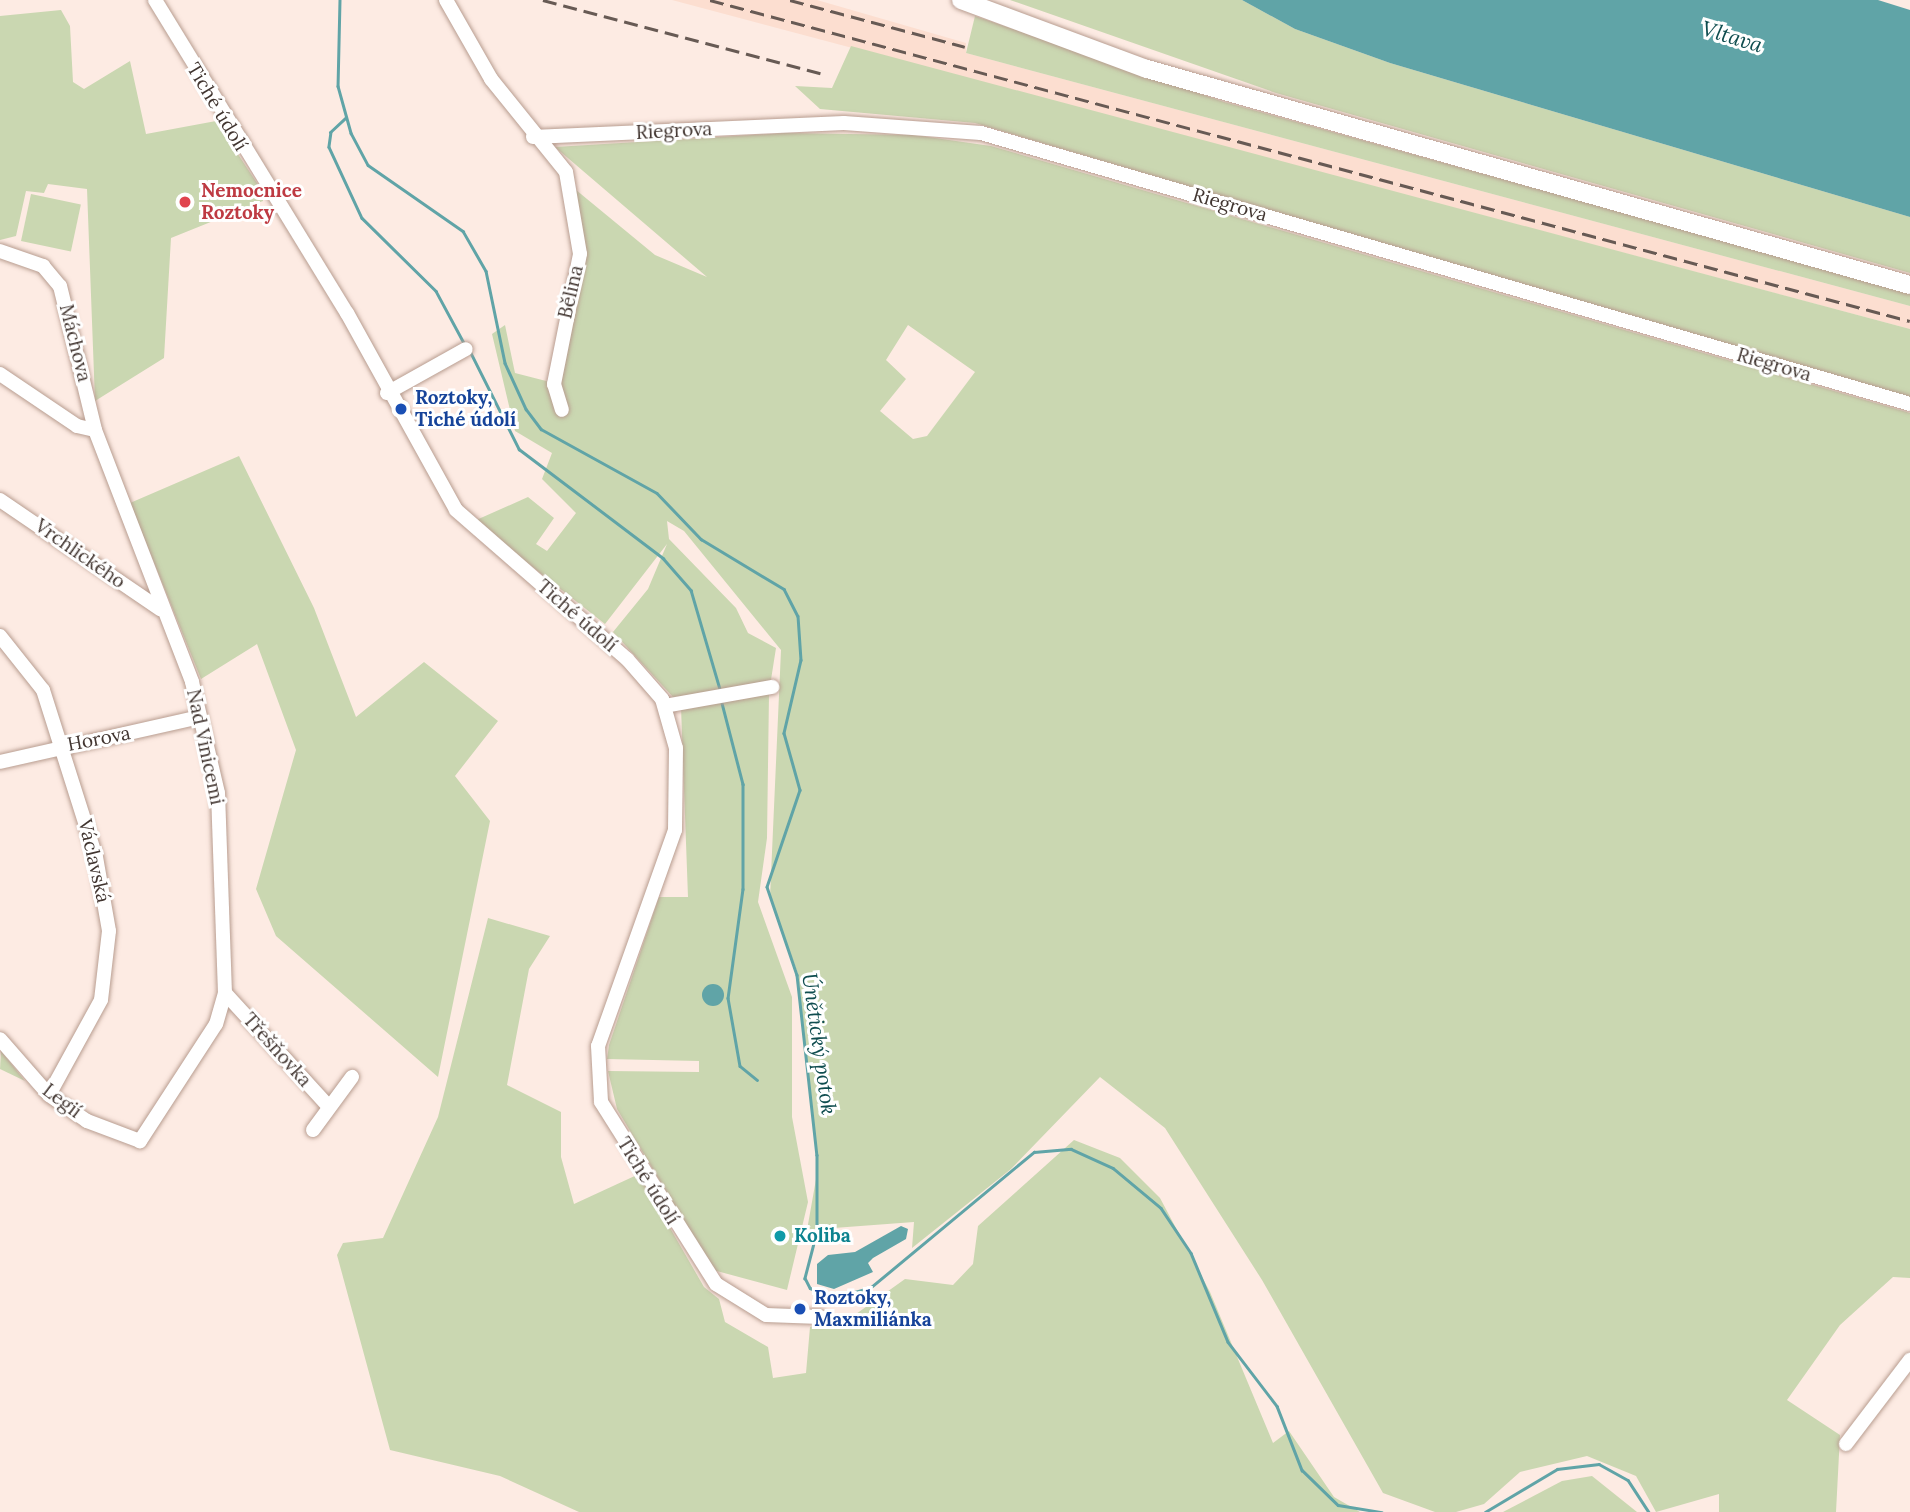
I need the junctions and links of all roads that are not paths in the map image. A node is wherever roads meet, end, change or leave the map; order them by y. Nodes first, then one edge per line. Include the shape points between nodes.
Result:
1 (155, 0) edge
2 (446, 0) edge
3 (961, 0) edge
4 (533, 137) junction
5 (0, 251) edge
6 (1910, 285) edge
7 (466, 349) dead end
8 (0, 374) edge
9 (387, 393) junction
10 (1910, 404) edge
11 (562, 411) dead end
12 (95, 430) junction
13 (0, 500) edge
14 (160, 609) junction
15 (0, 636) edge
16 (772, 687) dead end
17 (665, 706) junction
18 (199, 717) junction
19 (63, 748) junction
20 (0, 762) edge
21 (225, 993) junction
22 (0, 1039) edge
23 (352, 1077) dead end
24 (49, 1095) junction
25 (329, 1107) junction
26 (313, 1130) dead end
27 (140, 1141) joint
28 (820, 1317) dead end
29 (1910, 1360) edge
30 (1846, 1444) dead end

1 - 9 street, Tiché údolí via 347,313
2 - 4 street
3 - 6 main road via 1147,69
4 - 10 street, Riegrova via 844,123 981,133
4 - 11 street, Bělina via 566,172 580,254 554,384
5 - 12 street, Máchova via 43,266 60,286
7 - 9 street
8 - 12 street via 77,426
9 - 17 street, Tiché údolí via 456,510 627,659
12 - 14 street, Nad Vinicemi
13 - 14 street, Vrchlického
14 - 18 street, Nad Vinicemi via 192,682
15 - 19 street, Václavská via 35,675
16 - 17 street
17 - 28 street, Tiché údolí via 678,765 675,830 610,1002 597,1075 601,1102 716,1284 766,1315
18 - 19 street, Horova
18 - 21 street, Nad Vinicemi via 218,793
19 - 20 street, Horova
19 - 24 street, Václavská via 96,857 108,968 101,1000
21 - 25 street, Třešňovka
21 - 27 street, Nad Vinicemi via 216,1024
22 - 24 street, Legií
23 - 25 street
24 - 27 street, Legií via 87,1121
25 - 26 street
29 - 30 street

